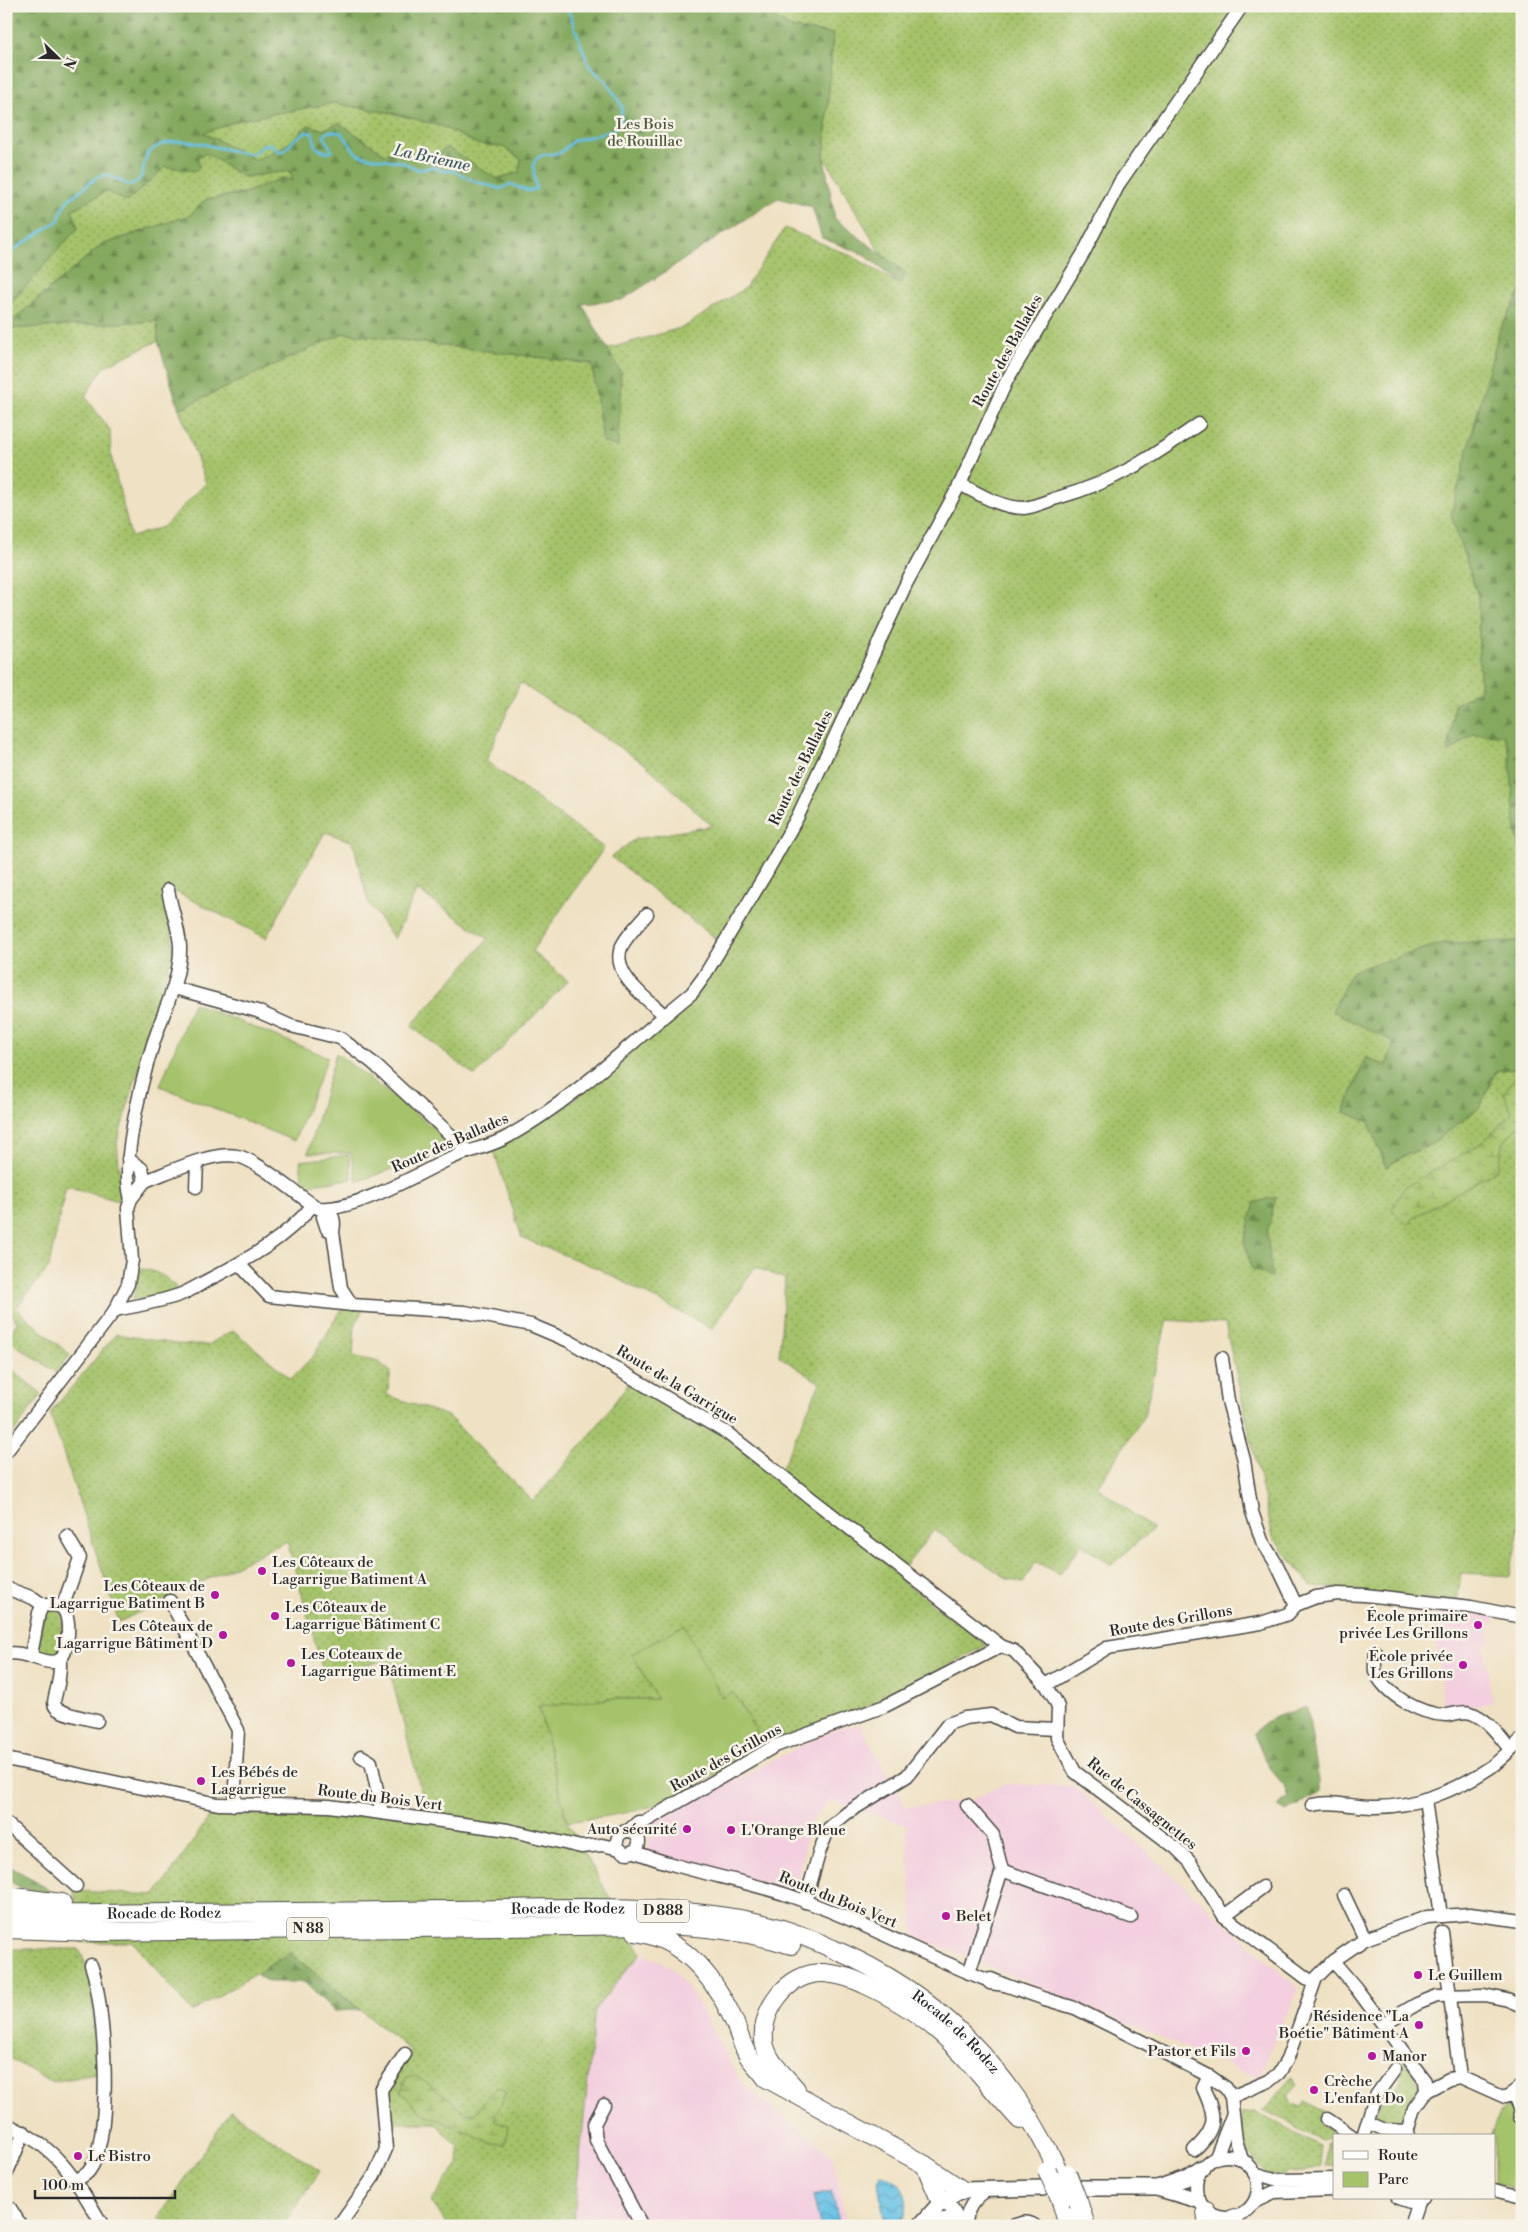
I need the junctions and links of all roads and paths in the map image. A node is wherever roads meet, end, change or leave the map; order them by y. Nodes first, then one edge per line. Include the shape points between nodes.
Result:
1 (1242, 6) edge
2 (1199, 424) dead end
3 (960, 484) junction
4 (168, 890) dead end
5 (647, 914) dead end
6 (174, 988) junction
7 (664, 1015) junction
8 (448, 1134) junction
9 (469, 1152) junction
10 (128, 1159) junction
11 (449, 1159) junction
12 (197, 1162) junction
13 (145, 1180) junction
14 (196, 1188) dead end
15 (131, 1199) junction
16 (313, 1205) junction
17 (327, 1209) junction
18 (239, 1264) junction
19 (352, 1305) junction
20 (115, 1310) junction
21 (1222, 1358) dead end
22 (6, 1452) edge
23 (67, 1536) dead end
24 (6, 1588) edge
25 (170, 1601) dead end
26 (43, 1606) junction
27 (1296, 1606) junction
28 (62, 1608) junction
29 (1522, 1617) edge
30 (1001, 1646) junction
31 (1376, 1652) dead end
32 (6, 1654) edge
33 (32, 1655) junction
34 (60, 1660) junction
35 (1046, 1685) junction
36 (97, 1721) dead end
37 (1056, 1729) junction
38 (1522, 1739) edge
39 (1510, 1749) junction
40 (361, 1756) dead end
41 (6, 1758) edge
42 (1425, 1799) junction
43 (967, 1805) dead end
44 (1312, 1805) dead end
45 (234, 1806) junction
46 (382, 1813) junction
47 (6, 1822) edge
48 (631, 1839) junction
49 (602, 1845) junction
50 (1002, 1870) junction
51 (76, 1886) dead end
52 (1263, 1887) dead end
53 (1344, 1895) dead end
54 (6, 1896) edge
55 (805, 1902) junction
56 (198, 1912) junction
57 (6, 1913) edge
58 (1224, 1916) junction
59 (1441, 1916) junction
60 (1131, 1917) dead end
61 (1522, 1921) edge
62 (518, 1927) junction
63 (6, 1929) edge
64 (98, 1932) junction
65 (1442, 1932) dead end
66 (6, 1934) edge
67 (1365, 1939) junction
68 (1333, 1962) junction
69 (91, 1965) dead end
70 (969, 1973) junction
71 (1313, 1983) junction
72 (1451, 1996) junction
73 (1522, 2006) edge
74 (1383, 2024) junction
75 (404, 2054) dead end
76 (1395, 2068) dead end
77 (1209, 2076) junction
78 (1460, 2077) junction
79 (1517, 2089) edge
80 (1426, 2091) junction
81 (803, 2097) junction
82 (1231, 2097) junction
83 (604, 2105) dead end
84 (1213, 2110) junction
85 (1233, 2112) junction
86 (1520, 2117) dead end
87 (1327, 2119) dead end
88 (1020, 2120) junction
89 (1368, 2122) junction
90 (6, 2124) edge
91 (24, 2132) junction
92 (1349, 2134) edge
93 (1364, 2134) edge
94 (1408, 2134) edge
95 (1194, 2150) dead end
96 (1216, 2158) junction
97 (1242, 2160) junction
98 (925, 2165) junction
99 (1202, 2168) junction
100 (1058, 2172) junction
101 (1254, 2173) junction
102 (6, 2175) edge
103 (76, 2180) junction
104 (1333, 2180) edge
105 (1043, 2188) dead end
106 (1157, 2188) junction
107 (988, 2189) junction
108 (962, 2190) junction
109 (1333, 2190) edge
110 (1496, 2190) edge
111 (1522, 2197) edge
112 (1073, 2199) junction
113 (1400, 2200) edge
114 (1421, 2200) edge
115 (941, 2202) junction
116 (1255, 2202) junction
117 (6, 2206) edge
118 (1204, 2212) edge
119 (1230, 2222) edge
120 (924, 2224) edge
121 (963, 2224) edge
122 (21, 2226) edge
123 (104, 2226) edge
124 (339, 2226) edge
125 (642, 2226) edge
126 (1013, 2226) edge
127 (1034, 2226) edge
128 (1068, 2226) edge
129 (1079, 2226) edge
130 (1086, 2226) edge
131 (1410, 2226) edge

1 - 3 street, Route des Ballades via 1120,182 1083,254 1007,380
2 - 3 street via 1144,463 1116,478 1024,508 996,502
3 - 7 street, Route des Ballades via 906,584 798,816 703,978 692,993
4 - 6 street via 180,947
5 - 7 street via 620,950 619,963 625,977
6 - 8 street via 257,1011 290,1026 340,1038 373,1062
6 - 10 street via 159,1025 137,1109
7 - 9 street, Route des Ballades via 591,1081 543,1115 507,1137
8 - 9 street
8 - 11 street
9 - 11 street, Route des Ballades
10 - 13 street via 133,1175
10 - 15 street
11 - 17 street, Route des Ballades via 402,1183
12 - 13 street
12 - 14 street
12 - 16 street via 238,1156
13 - 15 street
15 - 20 street via 128,1208 132,1260 128,1284
16 - 17 street
16 - 18 street via 303,1218
17 - 19 street via 323,1217 332,1232 341,1288
18 - 19 street, Route de la Garrigue via 269,1296
18 - 20 street via 181,1294
19 - 30 street, Route de la Garrigue via 465,1312 502,1318 531,1325 569,1341 726,1432
20 - 22 street
21 - 27 street via 1252,1512 1262,1541
23 - 28 street via 80,1558
24 - 26 street via 33,1598
25 - 45 street via 238,1730
26 - 28 street
26 - 33 street
27 - 29 street, Route des Grillons via 1316,1597 1364,1595 1470,1607
27 - 35 street, Route des Grillons via 1288,1614 1261,1622 1107,1648
28 - 34 street via 70,1624
30 - 35 street via 1014,1651
30 - 48 street, Route des Grillons via 885,1706 775,1746 644,1822 638,1822
31 - 39 street via 1375,1670 1401,1699 1419,1709 1444,1715 1468,1712 1484,1719
32 - 33 street
33 - 34 street via 39,1660
34 - 36 street via 54,1706 60,1712
35 - 37 street, Rue de Cassagnettes via 1058,1706
37 - 55 street via 1015,1727 991,1715 948,1724 907,1776 829,1828
37 - 58 street, Rue de Cassagnettes via 1059,1746 1075,1772 1176,1848 1190,1862
38 - 39 street
39 - 42 street via 1492,1766
40 - 46 street via 371,1762
41 - 45 street, Route du Bois Vert
42 - 44 street via 1374,1807 1325,1802
42 - 59 street
43 - 50 street via 993,1834
45 - 46 street, Route du Bois Vert via 329,1806
46 - 49 street, Route du Bois Vert via 508,1830 581,1847
47 - 51 street
48 - 49 street, Route du Bois Vert
48 - 49 street, Route du Bois Vert via 626,1852
48 - 55 street, Route du Bois Vert via 651,1858 669,1865 717,1875
50 - 60 street
50 - 70 street
52 - 58 street
53 - 67 street
54 - 56 highway via 50,1903
55 - 70 street, Route du Bois Vert
56 - 57 highway, Rocade de Rodez
56 - 100 highway, Rocade de Rodez / D 888 via 672,1911 754,1921 804,1936 872,1967 939,2011 1004,2079 1044,2139
58 - 71 street, Rue de Cassagnettes
59 - 61 street via 1470,1914
59 - 67 street via 1401,1924
62 - 64 highway, Rocade de Rodez / N 88
62 - 81 highway via 624,1930 658,1938 677,1947 696,1962 716,1987 749,2056 766,2078
62 - 88 highway, Rocade de Rodez / D 888 via 708,1926 778,1941 831,1958 894,1991 950,2035 997,2087
63 - 64 highway, Rocade de Rodez / N 88
64 - 66 highway
65 - 72 street
67 - 68 street
68 - 71 street
68 - 74 street
69 - 103 street via 100,2017 105,2095 103,2126 88,2171
70 - 77 street via 990,1983 1075,2008
71 - 82 street via 1313,1992 1279,2073 1269,2081
72 - 73 street via 1484,1995
72 - 74 street via 1437,1996
72 - 78 street
74 - 80 street via 1425,2081
75 - 124 street via 381,2090 386,2149 374,2176
76 - 89 street via 1376,2097
77 - 82 street via 1226,2088
77 - 84 street via 1202,2088
78 - 79 street via 1505,2097
78 - 80 street
79 - 86 street
80 - 94 street via 1414,2108
81 - 88 highway via 772,2061 765,2047 765,2017 785,1989 803,1977 822,1973 863,1983 926,2020 957,2048
81 - 98 highway
82 - 85 street
83 - 125 street via 594,2124 596,2140
84 - 85 street
84 - 95 street via 1208,2136
85 - 96 street
85 - 97 street
87 - 92 street
88 - 100 highway, Rocade de Rodez / D 888
89 - 93 street
89 - 94 street via 1385,2130
90 - 91 street
91 - 102 street
91 - 103 street via 41,2142
96 - 97 street via 1227,2156
96 - 99 street
97 - 101 street
98 - 108 highway
98 - 115 highway
99 - 106 main road via 1189,2178
99 - 118 street via 1195,2184
100 - 112 highway, Rocade de Rodez, bridge
101 - 104 street via 1278,2180
101 - 116 street via 1258,2183
103 - 123 street
105 - 107 main road
106 - 112 main road
106 - 118 main road
107 - 108 main road
107 - 121 street via 974,2200
108 - 115 main road
109 - 116 street via 1274,2192
110 - 111 street
112 - 128 highway, Rocade de Rodez
112 - 129 highway, Rocade de Rodez
112 - 130 highway
113 - 114 street
113 - 131 street
114 - 131 street
115 - 120 main road
115 - 121 street via 953,2209
116 - 119 street
117 - 122 street
118 - 119 street
120 - 121 street via 945,2217
126 - 127 street via 1023,2222

